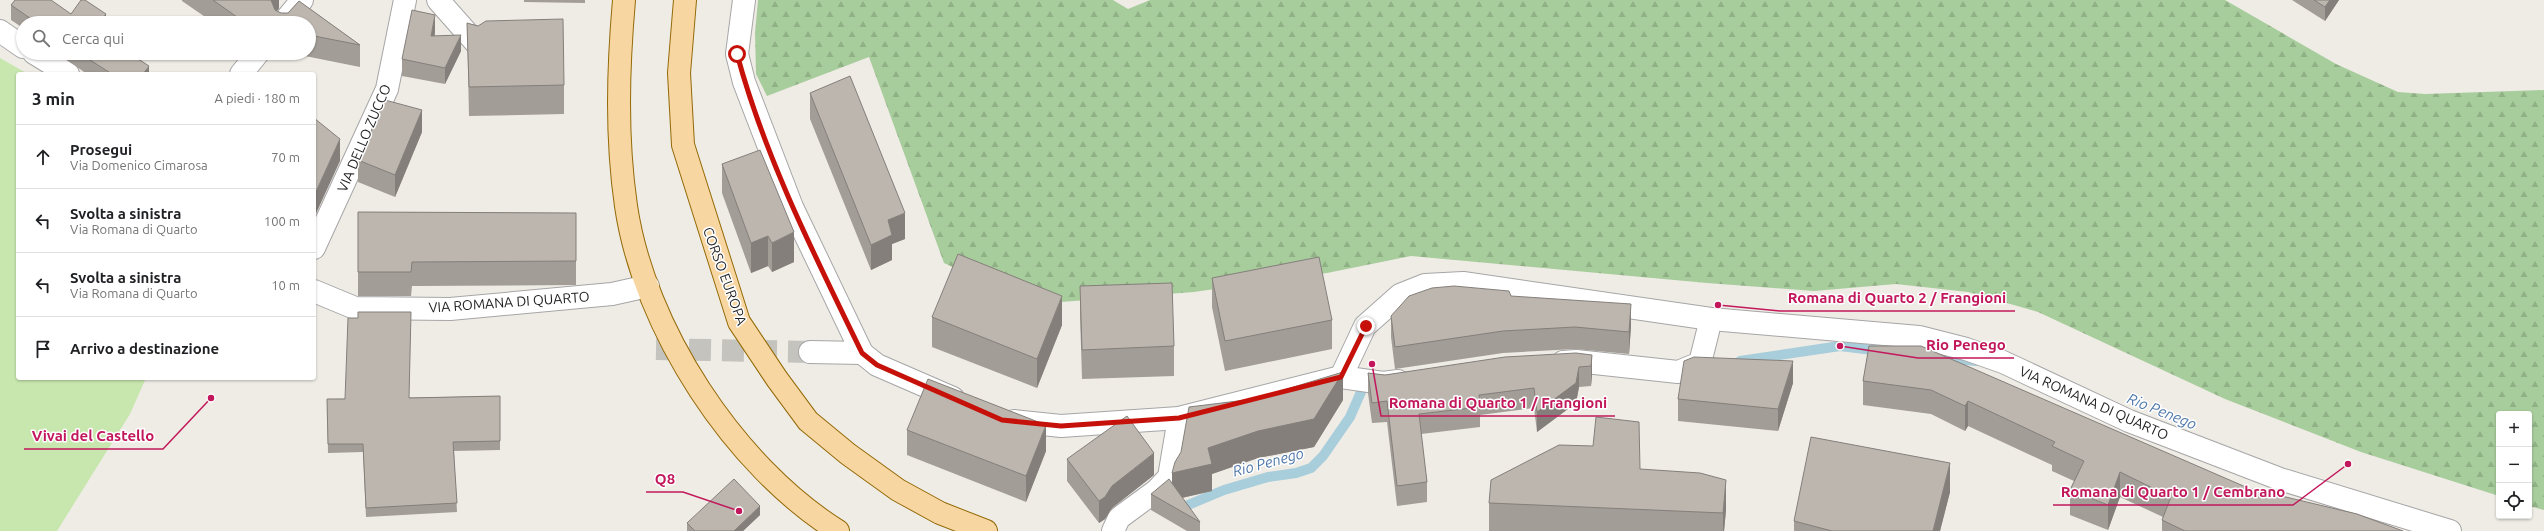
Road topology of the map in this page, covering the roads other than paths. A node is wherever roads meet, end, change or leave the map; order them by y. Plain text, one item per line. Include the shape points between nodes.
1 (302, 0) edge
2 (405, 0) edge
3 (438, 0) edge
4 (624, 0) edge
5 (744, 0) edge
6 (686, 2) edge
7 (289, 16) edge
8 (0, 31) edge
9 (16, 42) edge
10 (476, 43) edge
11 (45, 60) edge
12 (252, 60) edge
13 (65, 72) edge
14 (243, 72) edge
15 (316, 244) edge
16 (648, 286) junction
17 (316, 292) edge
18 (1711, 319) junction
19 (810, 352) tunnel mouth
20 (862, 353) junction
21 (1540, 363) edge
22 (1341, 377) junction
23 (1421, 377) edge
24 (975, 408) edge
25 (996, 417) edge
26 (1179, 418) junction
27 (2394, 523) edge
28 (838, 531) edge
29 (986, 531) edge
30 (1113, 531) edge
31 (2450, 531) edge

1 - 7 street
2 - 15 street, VIA DELLO ZUCCO via 387,89
3 - 10 street
4 - 16 main road via 618,66 619,147 626,208
5 - 20 street via 737,54 744,82 792,207
6 - 29 main road, CORSO EUROPA via 679,73 683,145 739,322 808,421 898,490 940,512
8 - 9 street
11 - 13 street
12 - 14 street
16 - 17 street, VIA ROMANA DI QUARTO via 612,294 434,309 355,308
16 - 28 main road via 678,356 736,440 801,506
18 - 21 street via 1700,363 1678,372 1576,361
18 - 22 street, VIA ROMANA DI QUARTO via 1463,283 1425,285 1400,295 1366,326
18 - 27 street, VIA ROMANA DI QUARTO via 1919,337 1966,349 2002,362 2136,424
19 - 20 street
20 - 24 street via 877,365
22 - 23 street via 1383,383
22 - 26 street
25 - 26 street via 1002,420 1061,426
26 - 30 street via 1169,477 1157,490 1119,518
27 - 31 street, VIA ROMANA DI QUARTO

